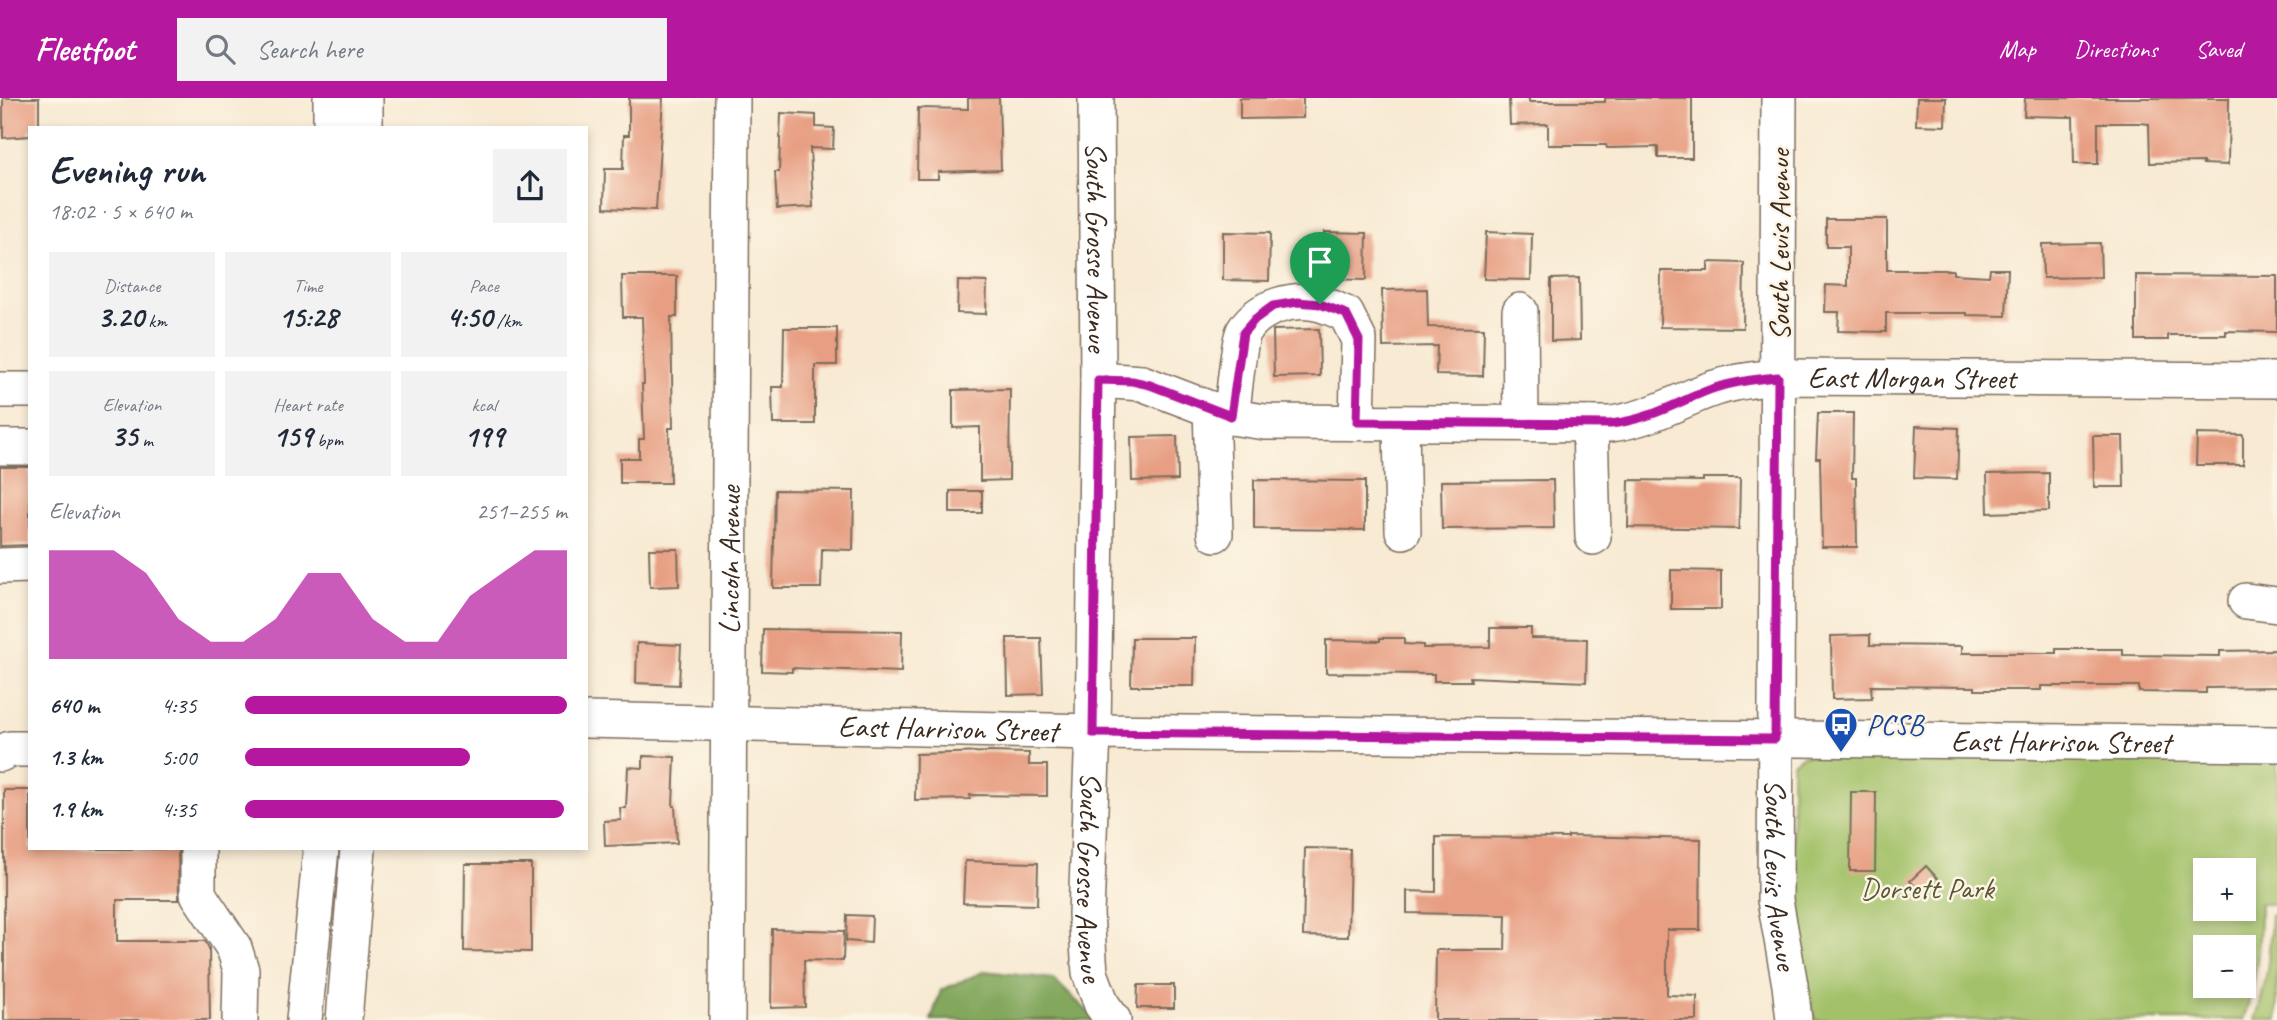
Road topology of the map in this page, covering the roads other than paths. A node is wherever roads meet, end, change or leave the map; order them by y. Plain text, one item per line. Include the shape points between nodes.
1 (331, 98) edge
2 (365, 98) edge
3 (732, 98) edge
4 (1096, 98) edge
5 (1779, 98) edge
6 (331, 126) edge
7 (365, 126) edge
8 (1520, 311) dead end
9 (1778, 377) junction
10 (1098, 380) junction
11 (2277, 380) edge
12 (0, 390) edge
13 (28, 390) edge
14 (1221, 413) junction
15 (1357, 422) junction
16 (1401, 423) junction
17 (1521, 423) junction
18 (1590, 424) junction
19 (0, 447) edge
20 (28, 447) edge
21 (1403, 531) dead end
22 (1215, 534) dead end
23 (1593, 537) dead end
24 (28, 565) edge
25 (0, 566) edge
26 (588, 720) edge
27 (728, 724) junction
28 (1093, 733) junction
29 (1775, 739) junction
30 (2277, 744) edge
31 (28, 749) edge
32 (0, 754) edge
33 (198, 850) edge
34 (321, 850) edge
35 (358, 850) edge
36 (240, 1020) edge
37 (304, 1020) edge
38 (344, 1020) edge
39 (727, 1020) edge
40 (1113, 1020) edge
41 (1794, 1020) edge

1 - 6 street
2 - 7 street
3 - 27 street, Lincoln Avenue
4 - 10 street, South Grosse Avenue
5 - 9 street, South Levis Avenue
8 - 17 street
9 - 11 street, East Morgan Street
9 - 18 street, East Morgan Street via 1729,383 1639,419
9 - 29 street, South Levis Avenue
10 - 14 street, East Morgan Street via 1142,383
10 - 28 street, South Grosse Avenue
12 - 13 street
14 - 15 street, East Morgan Street via 1265,422
14 - 15 street via 1243,333 1273,306 1298,302 1346,314 1359,340
14 - 22 street
15 - 16 street, East Morgan Street
16 - 17 street, East Morgan Street
16 - 21 street
17 - 18 street, East Morgan Street
18 - 23 street
19 - 20 street
24 - 25 street
26 - 27 street, East Harrison Street
27 - 28 street, East Harrison Street
27 - 39 street, Lincoln Avenue
28 - 29 street, East Harrison Street
28 - 40 street, South Grosse Avenue via 1086,914 1090,973
29 - 30 street, East Harrison Street
29 - 41 street, South Levis Avenue via 1775,900
31 - 32 street
33 - 36 street via 198,894 234,948 241,971
34 - 37 street
35 - 38 street

